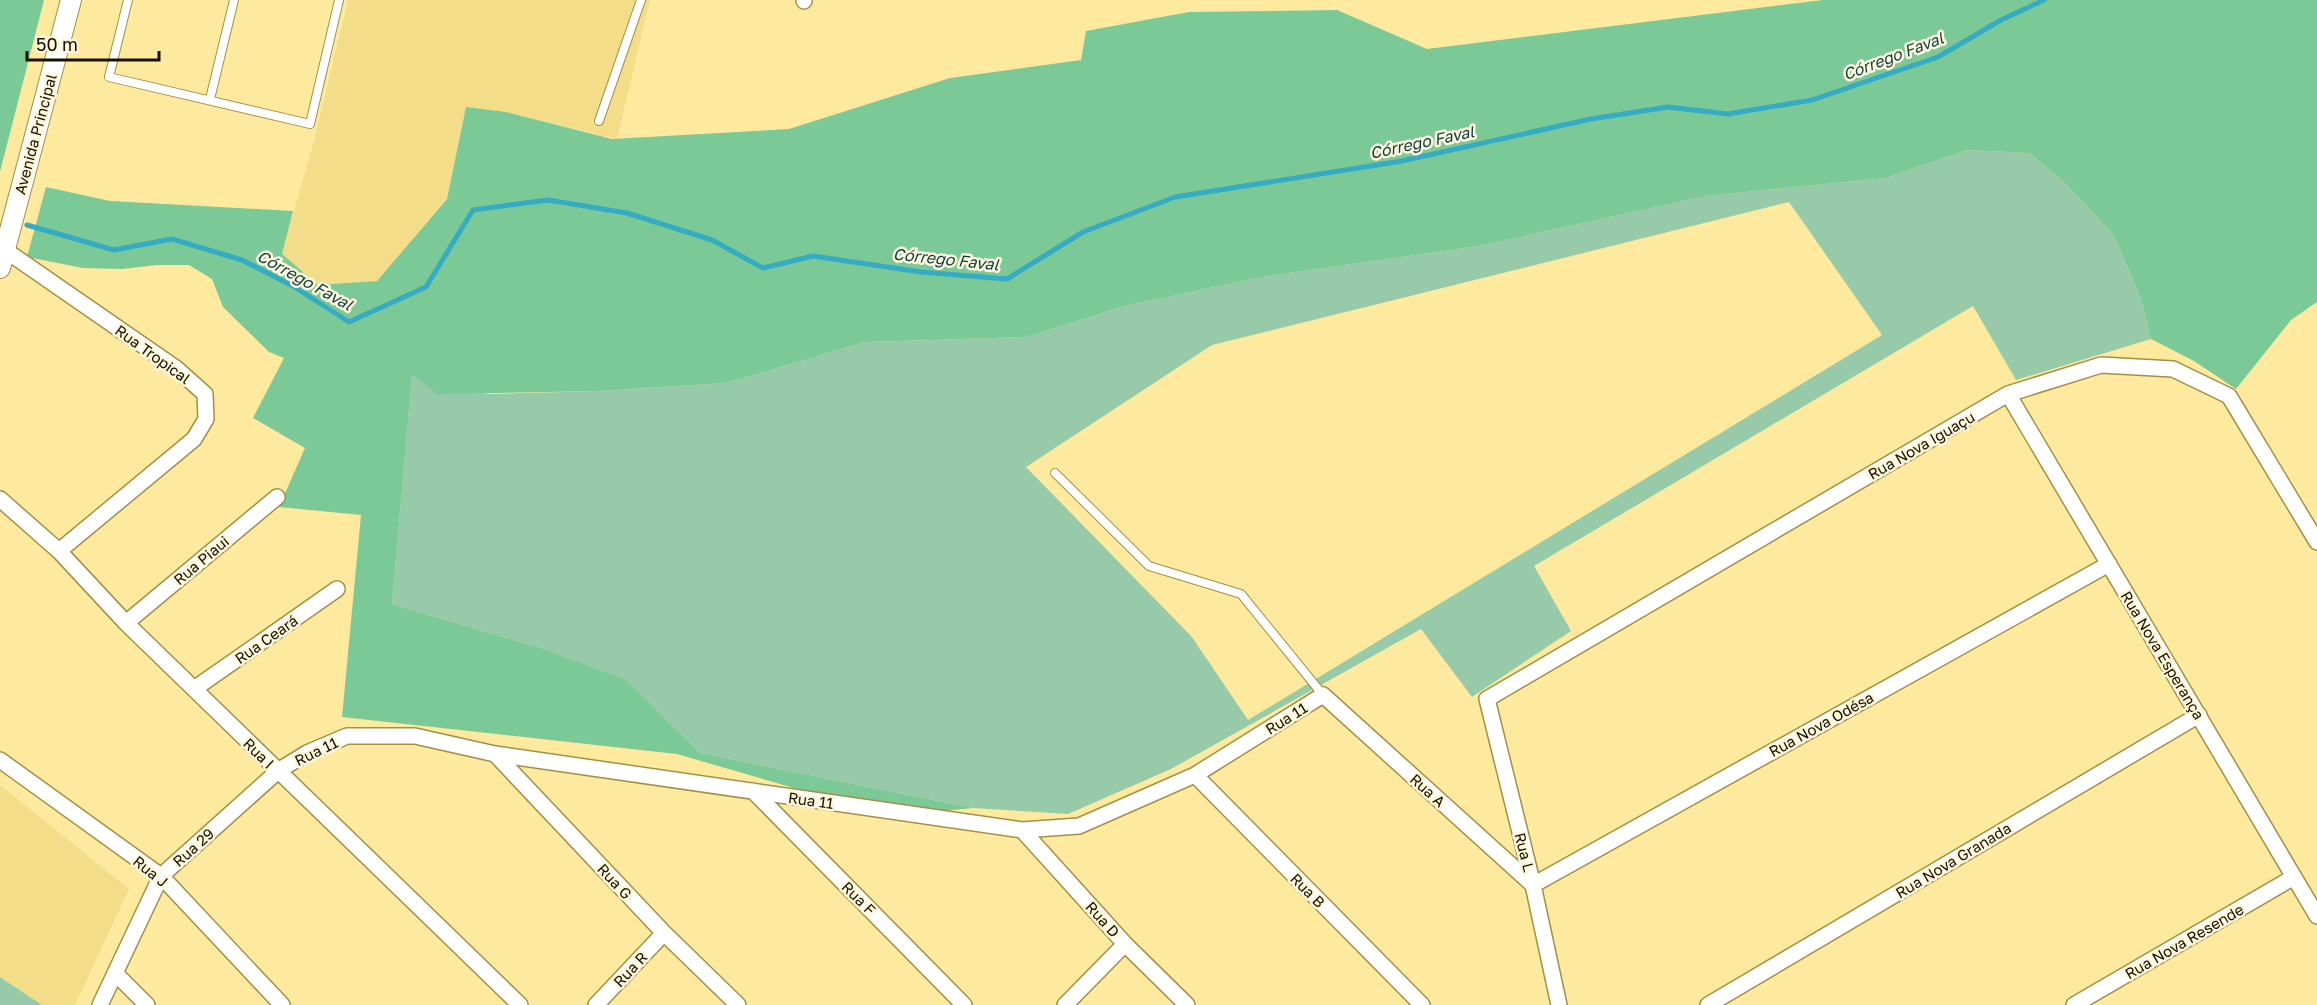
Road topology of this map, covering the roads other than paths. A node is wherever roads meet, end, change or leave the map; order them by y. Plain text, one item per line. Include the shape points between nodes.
1 (71, 0) edge
2 (128, 0) edge
3 (234, 0) edge
4 (339, 0) edge
5 (641, 0) edge
6 (210, 99) junction
7 (599, 121) dead end
8 (2, 259) edge
9 (2008, 394) junction
10 (1055, 473) dead end
11 (277, 497) dead end
12 (0, 499) edge
13 (2317, 542) edge
14 (59, 551) junction
15 (2109, 564) junction
16 (337, 589) dead end
17 (126, 622) junction
18 (194, 689) junction
19 (1323, 695) junction
20 (1487, 699) joint
21 (2199, 716) junction
22 (495, 754) junction
23 (0, 760) edge
24 (278, 771) junction
25 (1195, 775) junction
26 (753, 791) junction
27 (1022, 830) junction
28 (161, 876) junction
29 (2294, 877) junction
30 (1533, 885) junction
31 (2317, 916) edge
32 (664, 933) junction
33 (1125, 944) junction
34 (116, 975) junction
35 (100, 1005) edge
36 (147, 1005) edge
37 (282, 1005) edge
38 (520, 1005) edge
39 (596, 1005) edge
40 (738, 1005) edge
41 (964, 1005) edge
42 (1065, 1005) edge
43 (1187, 1005) edge
44 (1422, 1005) edge
45 (1559, 1005) edge
46 (1708, 1005) edge
47 (2074, 1005) edge

1 - 8 street, Avenida Principal
2 - 6 lane via 109,77
3 - 6 lane
4 - 6 lane via 310,124
5 - 7 lane
8 - 14 street, Rua Tropical via 177,369 205,394 206,419 194,439
9 - 13 street, Rua Nova Iguaçu via 2101,365 2173,369 2229,396
9 - 15 street, Rua Nova Esperança
9 - 20 street, Rua Nova Iguaçu
10 - 19 lane via 1149,566 1241,594
11 - 17 street, Rua Piaui
12 - 14 street, Rua I
14 - 17 street, Rua I
15 - 21 street, Rua Nova Esperança
15 - 30 street, Rua Nova Odésa
16 - 18 street, Rua Ceará
17 - 18 street, Rua I
18 - 24 street, Rua I
19 - 25 street, Rua 11
19 - 30 street, Rua A
20 - 30 street, Rua L
21 - 29 street, Rua Nova Esperança
21 - 46 street, Rua Nova Granada
22 - 24 street, Rua 11 via 415,736 347,736
22 - 26 street, Rua 11
22 - 32 street, Rua G
23 - 28 street, Rua J
24 - 28 street, Rua 29
24 - 38 street, Rua I
25 - 27 street, Rua 11 via 1079,826
25 - 44 street, Rua B
26 - 27 street, Rua 11
26 - 41 street, Rua F
27 - 33 street, Rua D
28 - 34 street, Rua 29
28 - 37 street, Rua J
29 - 31 street, Rua Nova Esperança
29 - 47 street, Rua Nova Resende
30 - 45 street, Rua L
32 - 39 street, Rua R
32 - 40 street, Rua G
33 - 42 street
33 - 43 street, Rua D
34 - 35 street, Rua 29
34 - 36 street

